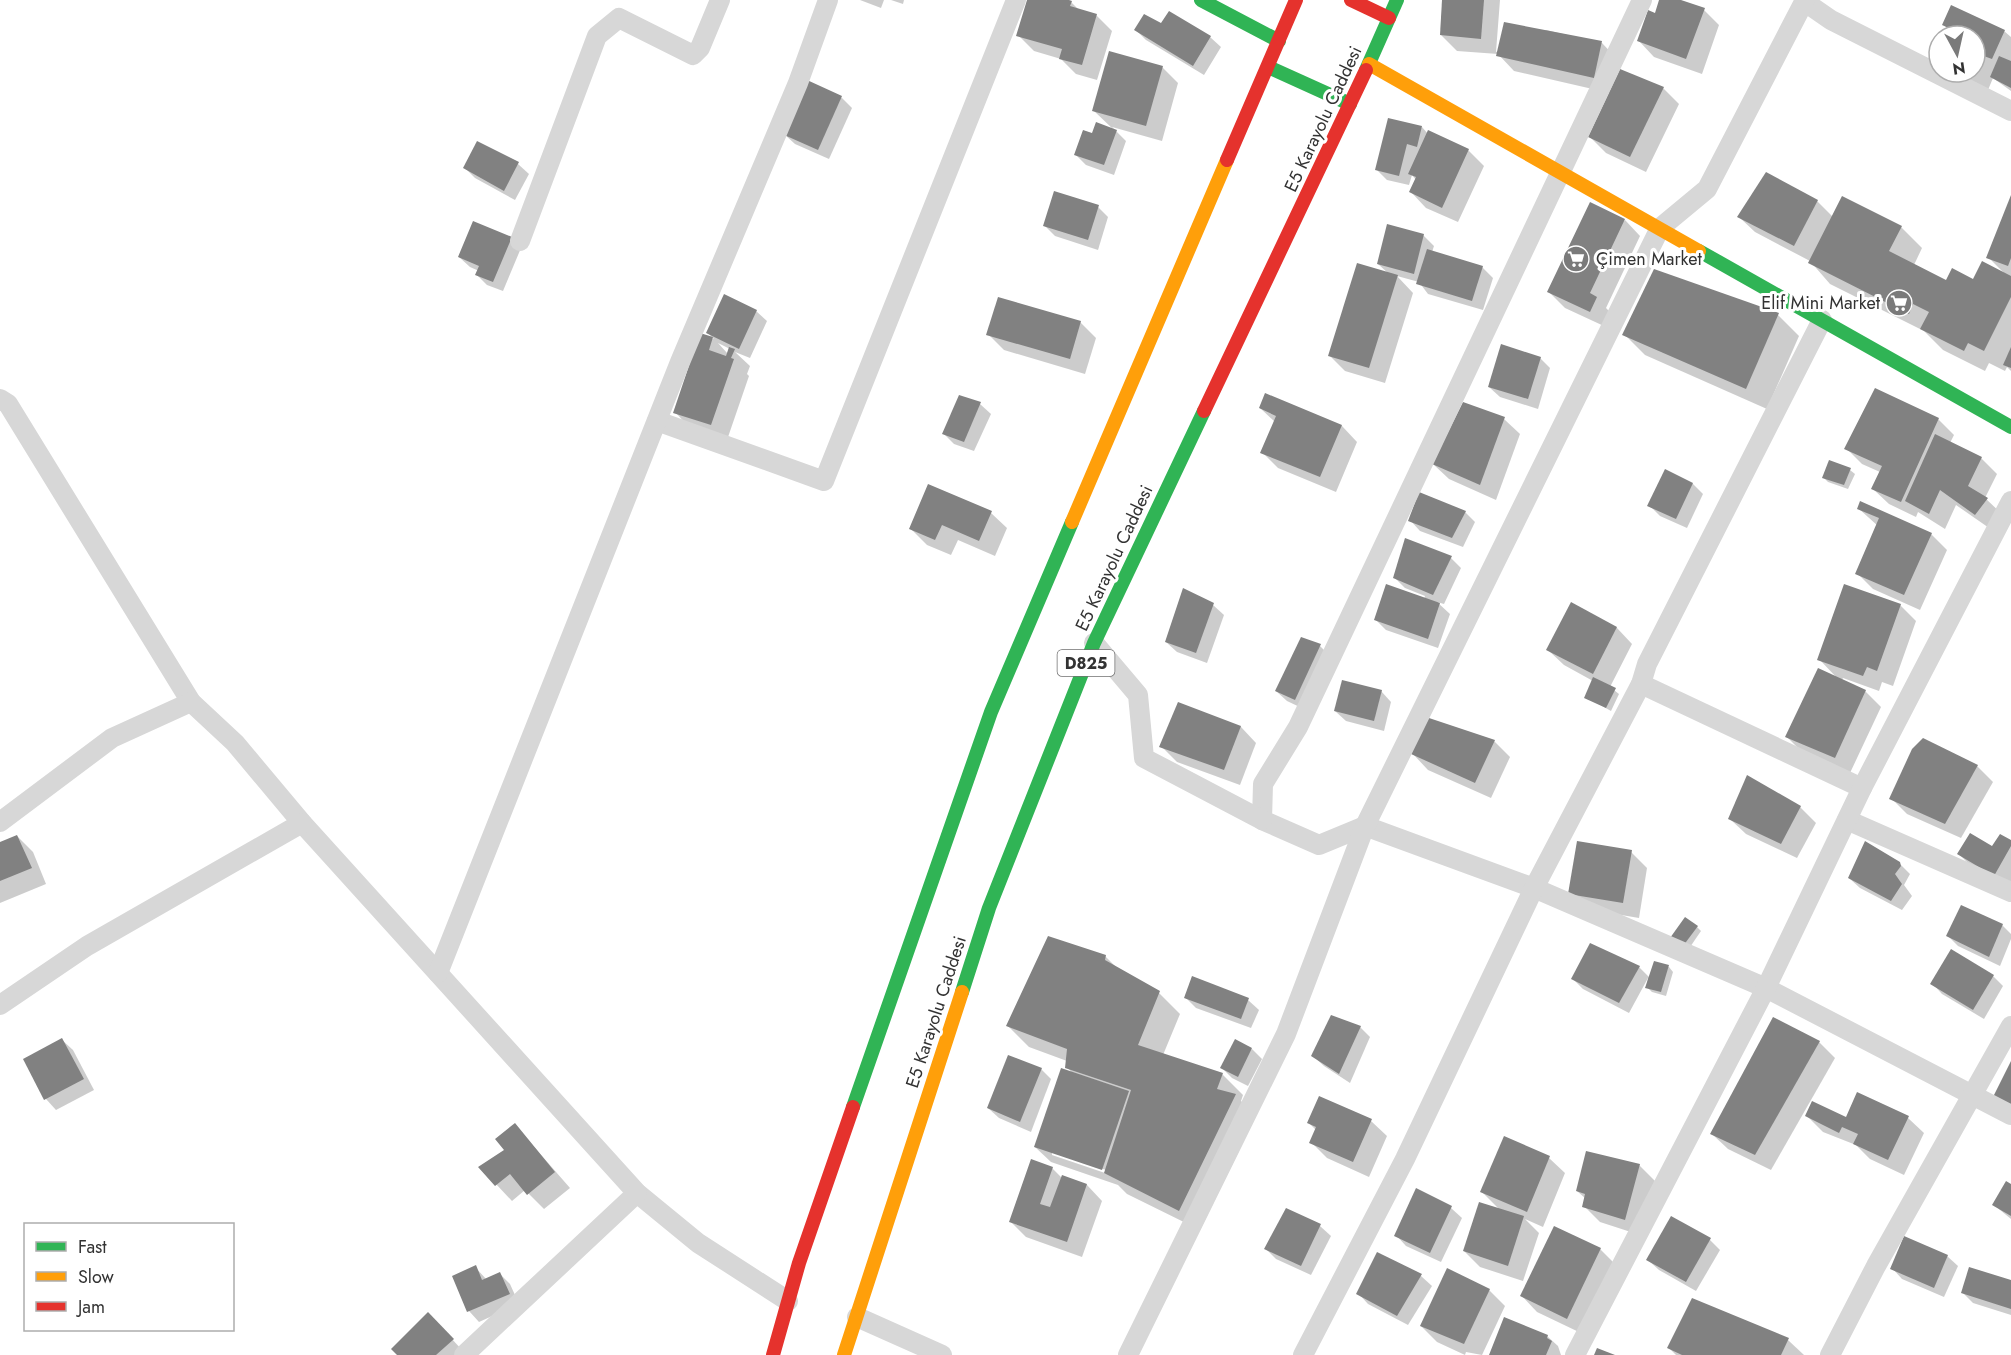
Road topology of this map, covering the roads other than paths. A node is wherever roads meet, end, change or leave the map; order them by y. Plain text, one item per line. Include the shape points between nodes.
1 (720, 0) edge
2 (828, 0) edge
3 (1016, 0) edge
4 (1201, 0) edge
5 (1296, 0) edge
6 (1351, 0) edge
7 (1397, 0) edge
8 (1642, 0) edge
9 (1805, 1) edge
10 (1389, 18) junction
11 (1279, 41) junction
12 (1369, 64) junction
13 (1268, 67) junction
14 (1350, 104) junction
15 (2011, 111) edge
16 (1561, 172) junction
17 (1660, 228) junction
18 (520, 241) dead end
19 (1822, 320) junction
20 (0, 399) edge
21 (657, 421) junction
22 (2011, 427) edge
23 (2011, 501) edge
24 (1094, 643) junction
25 (1641, 684) junction
26 (191, 702) junction
27 (1862, 788) junction
28 (1262, 820) junction
29 (1847, 820) junction
30 (0, 822) edge
31 (302, 823) junction
32 (1365, 826) junction
33 (1534, 888) junction
34 (2011, 892) edge
35 (438, 973) junction
36 (1766, 988) junction
37 (0, 1005) edge
38 (2011, 1026) edge
39 (1972, 1093) junction
40 (2011, 1115) edge
41 (637, 1192) junction
42 (788, 1301) junction
43 (857, 1317) junction
44 (464, 1355) edge
45 (773, 1355) edge
46 (844, 1355) edge
47 (942, 1355) edge
48 (1128, 1355) edge
49 (1303, 1355) edge
50 (1575, 1355) edge
51 (1830, 1355) edge

1 - 18 street via 693,55 619,18 597,36
2 - 21 street via 798,83
3 - 21 street via 824,481
4 - 11 main road
5 - 11 main road
6 - 10 main road
7 - 10 main road, E5 Karayolu Caddesi / D825
8 - 16 street
9 - 15 street via 1831,20
9 - 17 street via 1707,189
10 - 12 main road, E5 Karayolu Caddesi / D825
11 - 13 main road
12 - 14 main road, E5 Karayolu Caddesi / D825
12 - 16 main road
13 - 14 main road
13 - 42 main road via 991,712
14 - 24 main road, E5 Karayolu Caddesi / D825
16 - 17 main road
16 - 28 street via 1298,727 1263,784
17 - 19 main road
17 - 32 street
19 - 22 main road
19 - 25 street via 1647,664
20 - 26 street via 8,404
21 - 35 street
23 - 27 street
24 - 28 street via 1138,695 1144,758
24 - 43 main road, E5 Karayolu Caddesi / D825 via 989,908
25 - 27 street
25 - 33 street
26 - 30 street via 112,738
26 - 31 street via 235,743
27 - 29 street
28 - 32 street via 1319,845
29 - 34 street
29 - 36 street
31 - 35 street
31 - 37 street via 87,946
32 - 33 street
32 - 48 street via 1286,1034
33 - 36 street
33 - 49 street via 1405,1159
35 - 41 street
36 - 39 street
36 - 50 street
38 - 39 street
39 - 40 street
39 - 51 street
41 - 42 street via 698,1243
41 - 44 street
42 - 45 main road
43 - 46 main road, E5 Karayolu Caddesi / D825
43 - 47 street

